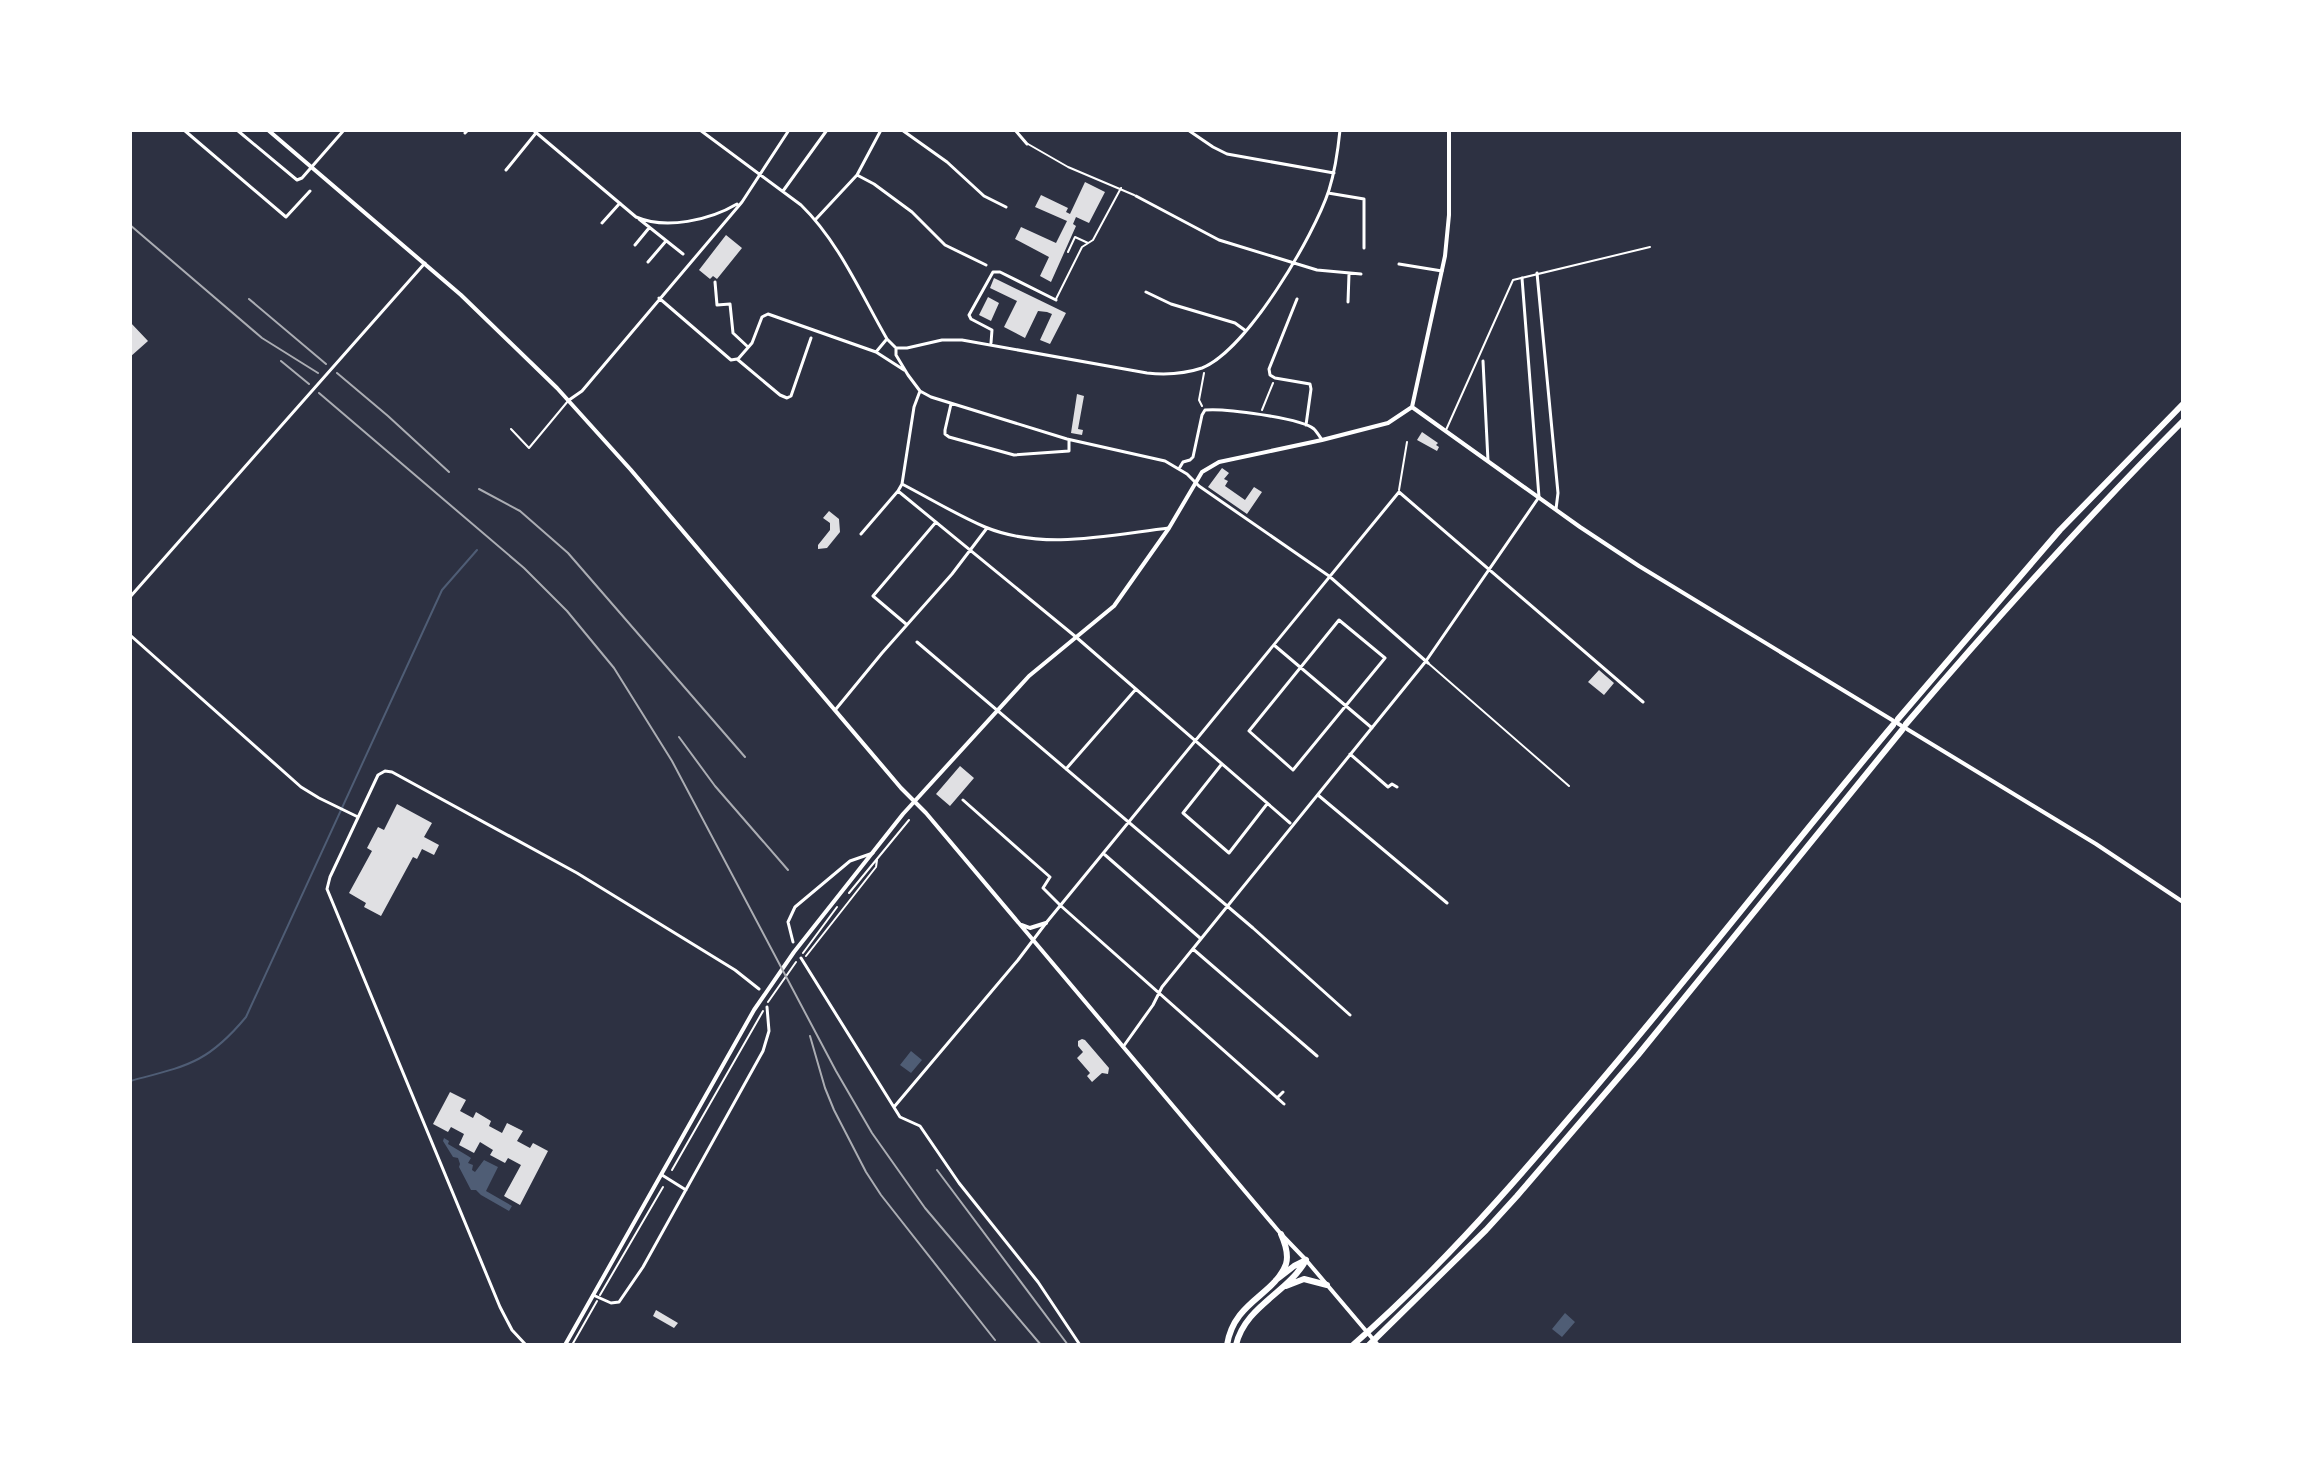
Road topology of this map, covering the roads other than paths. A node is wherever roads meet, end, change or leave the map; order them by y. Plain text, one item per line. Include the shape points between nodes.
1 (184, 130) edge
2 (237, 130) edge
3 (268, 130) edge
4 (344, 130) edge
5 (700, 130) edge
6 (789, 130) edge
7 (827, 130) edge
8 (881, 130) edge
9 (902, 130) edge
10 (1015, 130) edge
11 (1188, 130) edge
12 (1340, 130) edge
13 (1449, 130) edge
14 (535, 131) edge
15 (1027, 144) joint
16 (313, 167) junction
17 (506, 170) dead end
18 (1334, 173) junction
19 (760, 175) junction
20 (857, 175) junction
21 (1121, 188) junction
22 (310, 191) dead end
23 (783, 191) junction
24 (1328, 193) junction
25 (1136, 196) joint
26 (742, 202) junction
27 (620, 203) junction
28 (1006, 207) dead end
29 (636, 217) junction
30 (816, 219) junction
31 (602, 223) dead end
32 (660, 223) junction
33 (649, 228) junction
34 (657, 234) junction
35 (666, 241) junction
36 (1089, 243) junction
37 (635, 245) dead end
38 (1650, 247) dead end
39 (1364, 248) dead end
40 (1068, 252) dead end
41 (683, 254) dead end
42 (648, 262) dead end
43 (425, 263) junction
44 (1294, 263) junction
45 (1399, 264) dead end
46 (986, 265) dead end
47 (1442, 271) junction
48 (1537, 273) junction
49 (1349, 274) junction
50 (1361, 274) dead end
51 (1522, 278) junction
52 (715, 282) dead end
53 (1146, 292) dead end
54 (659, 298) junction
55 (1297, 299) dead end
56 (1056, 300) joint
57 (1348, 302) dead end
58 (1246, 331) junction
59 (811, 338) dead end
60 (887, 339) junction
61 (991, 343) junction
62 (748, 347) junction
63 (896, 348) junction
64 (876, 352) junction
65 (737, 359) junction
66 (1483, 361) dead end
67 (904, 370) junction
68 (920, 391) junction
69 (569, 400) junction
70 (951, 404) junction
71 (2183, 404) edge
72 (1412, 407) junction
73 (2183, 421) edge
74 (1306, 425) junction
75 (511, 429) dead end
76 (1446, 431) junction
77 (1069, 440) junction
78 (1322, 440) junction
79 (1407, 442) dead end
80 (1488, 462) junction
81 (1179, 469) junction
82 (1195, 481) junction
83 (902, 484) junction
84 (898, 491) junction
85 (1399, 492) junction
86 (1539, 497) junction
87 (1556, 509) junction
88 (936, 522) junction
89 (987, 528) junction
90 (1169, 528) junction
91 (861, 534) dead end
92 (970, 552) junction
93 (1489, 569) junction
94 (1329, 576) junction
95 (130, 597) edge
96 (906, 625) junction
97 (130, 635) edge
98 (1076, 637) junction
99 (917, 642) dead end
100 (1274, 645) junction
101 (1427, 662) junction
102 (1300, 667) junction
103 (1136, 689) junction
104 (1643, 702) dead end
105 (1346, 707) junction
106 (836, 710) junction
107 (997, 710) junction
108 (1372, 728) junction
109 (1195, 742) junction
110 (1350, 754) junction
111 (1221, 765) junction
112 (1066, 769) junction
113 (1569, 786) dead end
114 (1397, 787) dead end
115 (1318, 795) junction
116 (963, 800) dead end
117 (914, 801) junction
118 (1267, 804) junction
119 (358, 817) junction
120 (1129, 823) junction
121 (1290, 823) dead end
122 (873, 853) junction
123 (1104, 854) junction
124 (2183, 902) edge
125 (1447, 903) dead end
126 (1061, 906) junction
127 (1228, 907) junction
128 (1046, 923) junction
129 (1018, 924) junction
130 (1201, 938) junction
131 (1033, 941) junction
132 (793, 942) dead end
133 (1193, 948) junction
134 (802, 959) road end
135 (759, 989) dead end
136 (1159, 992) junction
137 (767, 1007) dead end
138 (1350, 1015) dead end
139 (1123, 1047) junction
140 (1317, 1056) dead end
141 (1283, 1092) dead end
142 (1277, 1098) junction
143 (1284, 1104) dead end
144 (894, 1107) junction
145 (660, 1174) junction
146 (686, 1190) junction
147 (1281, 1234) junction
148 (1306, 1260) junction
149 (1270, 1285) junction
150 (1327, 1285) junction
151 (1282, 1288) junction
152 (593, 1295) junction
153 (526, 1345) edge
154 (565, 1345) edge
155 (1080, 1345) edge
156 (1227, 1345) edge
157 (1236, 1345) edge
158 (1353, 1345) edge
159 (1369, 1345) edge
160 (1378, 1345) edge

1 - 22 street via 286,217
2 - 16 street via 295,179
3 - 16 street
4 - 16 street
5 - 19 street
6 - 19 street
7 - 23 street
8 - 20 street
9 - 28 street via 984,196
10 - 15 street
11 - 18 street via 1227,154
12 - 18 street
13 - 47 street via 1449,215
14 - 17 street
14 - 27 street
15 - 21 street
16 - 43 street
18 - 24 street
19 - 23 street
19 - 26 street
20 - 30 street
20 - 46 street via 912,212 945,245
21 - 25 street
21 - 36 street
23 - 30 street
24 - 39 street via 1364,199
24 - 44 street
25 - 44 street via 1219,240
26 - 32 street via 720,214
26 - 54 street
27 - 29 street
27 - 31 street
29 - 32 street
29 - 33 street
30 - 60 street
32 - 34 street
33 - 34 street
33 - 37 street
34 - 35 street
35 - 41 street
35 - 42 street
36 - 40 street via 1075,237
36 - 56 street via 1082,247
38 - 48 street
43 - 69 street
43 - 95 street
44 - 49 street
44 - 58 street
45 - 47 street
47 - 72 street
48 - 51 street
48 - 87 street
49 - 50 street
49 - 57 street
51 - 76 street via 1513,280
51 - 86 street
52 - 62 street via 717,305 730,304 733,333
53 - 58 street
54 - 65 street via 731,360
54 - 69 street
55 - 74 street via 1269,369 1275,378 1310,384
56 - 61 street via 993,272 969,315 992,330
58 - 61 street via 1220,358 1174,374
59 - 65 street via 787,398
60 - 63 street
60 - 64 street
61 - 63 street via 947,340
62 - 64 street via 768,314
62 - 65 street
63 - 67 street
64 - 67 street
66 - 80 street
67 - 68 street
68 - 70 street
68 - 83 street
69 - 75 street via 529,448
69 - 106 street
70 - 77 street
70 - 77 street via 945,434 974,444 1031,455 1069,451
71 - 158 highway via 2060,530 1895,722 1630,1049 1507,1191
72 - 76 street
72 - 78 street via 1388,423
73 - 159 highway via 2032,579 1904,727 1538,1172
74 - 78 street
74 - 81 street via 1205,410 1193,457
76 - 80 street
77 - 81 street via 1165,461
78 - 82 street via 1219,462
79 - 85 street
80 - 86 street
81 - 82 street
82 - 90 street
82 - 94 street
83 - 84 street
83 - 89 street
84 - 88 street
84 - 91 street
85 - 93 street
85 - 94 street
86 - 87 street
86 - 93 street
87 - 124 street via 1639,566
88 - 92 street
88 - 96 street via 873,596
89 - 90 street via 1070,540
89 - 92 street
90 - 98 street via 1114,606
92 - 96 street
92 - 98 street
93 - 101 street
93 - 104 street
94 - 100 street
94 - 101 street
96 - 106 street
97 - 119 street via 301,787
98 - 103 street
98 - 107 street
99 - 107 street
100 - 102 street
100 - 109 street
101 - 108 street
101 - 113 street
102 - 105 street
102 - 105 street via 1339,620 1385,658
102 - 105 street via 1249,731 1293,770
103 - 109 street
103 - 112 street
105 - 108 street
106 - 117 street
107 - 112 street
107 - 117 street
108 - 110 street
109 - 111 street
109 - 120 street
110 - 114 street via 1388,787
110 - 115 street
111 - 118 street
111 - 118 street via 1183,813 1229,853
112 - 120 street
115 - 125 street
115 - 127 street
116 - 126 street via 1050,877 1043,888
117 - 122 street
117 - 129 street
118 - 121 street
119 - 135 street via 378,775 392,772 577,873
119 - 153 street via 327,889 506,1320
120 - 123 street
120 - 127 street
122 - 132 street via 850,861 795,907 788,922
122 - 145 street via 767,989
123 - 126 street
123 - 130 street
126 - 128 street
126 - 136 street
127 - 130 street
127 - 138 street
128 - 129 street via 1030,928
128 - 131 street
129 - 131 street
130 - 133 street
131 - 139 street
131 - 144 street
133 - 136 street
133 - 140 street
134 - 144 street
136 - 139 street
136 - 142 street
137 - 146 street via 769,1031 763,1051
139 - 147 street
141 - 142 street
142 - 143 street
144 - 155 street via 900,1117 920,1126
145 - 146 street
145 - 152 street
146 - 152 street via 622,1299 613,1304
147 - 148 street
147 - 149 highway via 1286,1262
148 - 149 highway
148 - 150 street
148 - 151 highway
149 - 156 highway via 1239,1316
150 - 151 highway via 1304,1279
150 - 160 street
151 - 157 highway via 1248,1319
152 - 154 street

